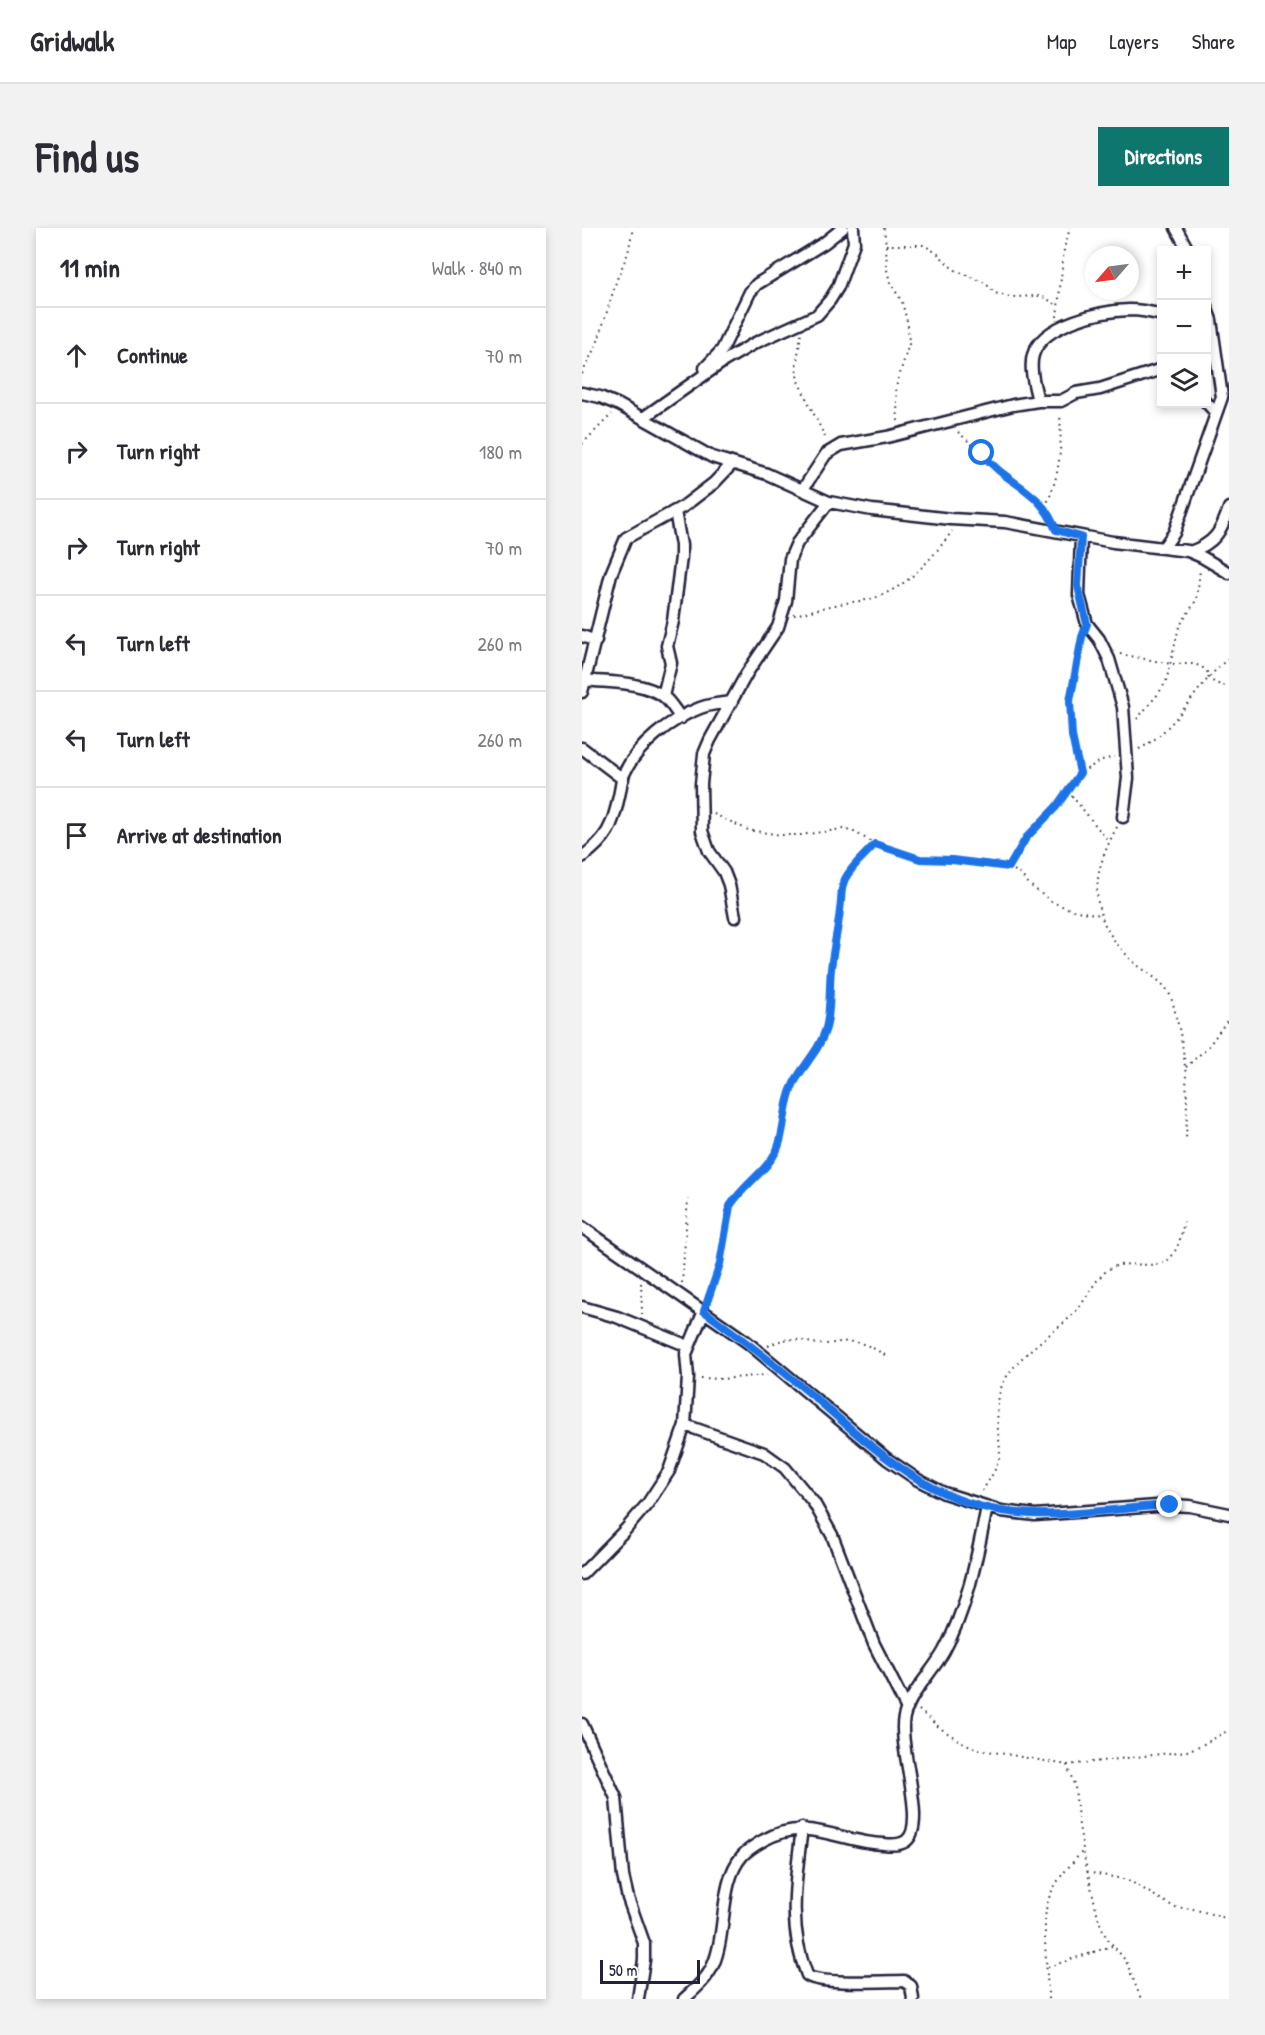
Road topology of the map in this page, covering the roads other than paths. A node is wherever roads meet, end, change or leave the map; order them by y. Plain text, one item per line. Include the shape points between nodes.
1 (843, 228) edge
2 (853, 228) edge
3 (1176, 228) edge
4 (1186, 246) edge
5 (1157, 314) edge
6 (1211, 334) edge
7 (1157, 370) edge
8 (690, 384) junction
9 (582, 393) edge
10 (1225, 398) edge
11 (1038, 401) junction
12 (1211, 408) edge
13 (1216, 413) junction
14 (643, 418) junction
15 (732, 464) junction
16 (802, 489) junction
17 (829, 502) junction
18 (1229, 508) edge
19 (675, 511) junction
20 (1081, 537) junction
21 (1163, 548) junction
22 (1190, 552) junction
23 (1229, 573) edge
24 (582, 636) edge
25 (596, 640) junction
26 (584, 686) edge
27 (663, 696) junction
28 (732, 702) junction
29 (681, 718) junction
30 (582, 748) edge
31 (623, 779) junction
32 (1123, 817) road end
33 (582, 857) edge
34 (735, 917) dead end
35 (582, 1227) edge
36 (582, 1307) edge
37 (704, 1311) junction
38 (688, 1346) junction
39 (685, 1425) junction
40 (987, 1507) junction
41 (1229, 1514) edge
42 (582, 1575) edge
43 (908, 1706) junction
44 (582, 1724) edge
45 (802, 1828) junction
46 (638, 1999) edge
47 (684, 1999) edge
48 (913, 1999) edge

1 - 8 street via 750,292 722,350
2 - 8 street via 854,243 838,287 817,315 755,343
3 - 4 street
5 - 11 street via 1129,310 1077,320 1044,337 1032,356
6 - 10 street
7 - 11 street via 1076,393 1058,402
8 - 14 street
9 - 14 street via 600,397
10 - 13 street
11 - 16 street via 841,445 832,449
12 - 13 street
13 - 21 street via 1174,533
14 - 15 street
15 - 16 street
15 - 19 street via 708,488
16 - 17 street
17 - 20 street via 872,510 1005,522
17 - 28 street via 793,551 783,617
18 - 22 street via 1224,525 1210,543
19 - 25 street via 626,538 611,574
19 - 27 street via 681,557 667,646 671,663
20 - 21 street
20 - 32 street via 1078,586 1087,624 1106,652 1118,688 1125,734 1128,778
21 - 22 street
22 - 23 street
24 - 25 street
25 - 26 street
26 - 27 street via 642,687
27 - 29 street
28 - 29 street via 699,709
28 - 34 street via 704,754 701,808 704,839 724,872
29 - 31 street via 650,740 631,761
30 - 31 street
31 - 33 street via 612,824 603,840
35 - 37 street
36 - 38 street
37 - 38 street
37 - 40 street via 887,1459 944,1493
38 - 39 street
39 - 42 street via 669,1471 648,1503
39 - 43 street via 764,1453 785,1468 814,1503 837,1545 874,1644
40 - 41 street via 1035,1515 1170,1505
40 - 43 street via 973,1573 952,1634
43 - 45 street via 902,1733 915,1820 906,1841 878,1844
44 - 46 street via 616,1798 623,1876 644,1943
45 - 47 street via 767,1838 741,1856 727,1891 714,1963
45 - 48 street via 794,1918 795,1936 807,1975 814,1979 904,1981 911,1986

